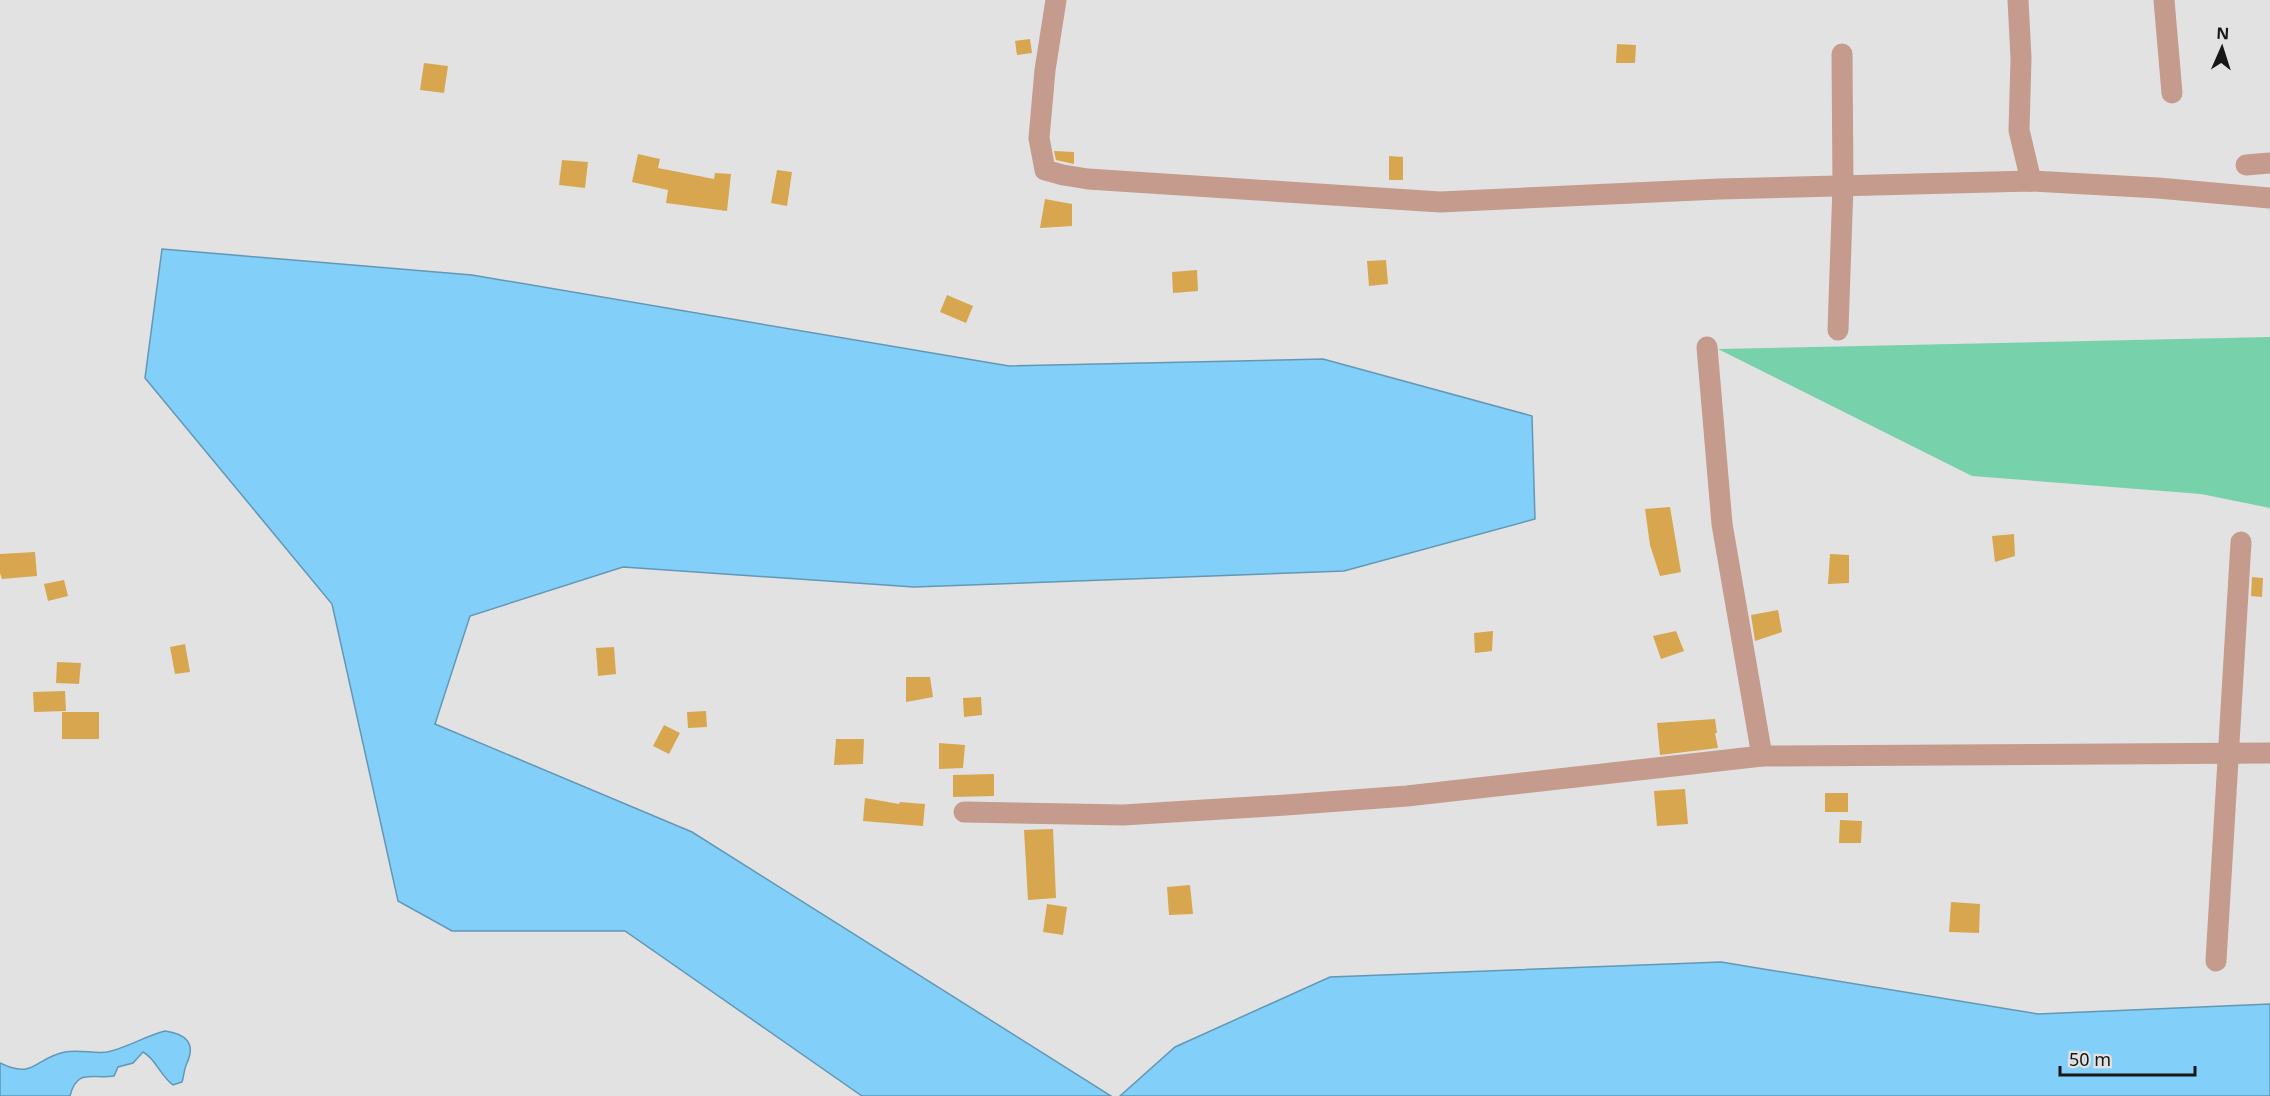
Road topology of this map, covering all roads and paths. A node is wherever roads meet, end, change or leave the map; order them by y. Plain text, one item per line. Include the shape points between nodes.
1 (1056, 0) edge
2 (2018, 0) edge
3 (2164, 0) edge
4 (1842, 54) dead end
5 (2172, 93) dead end
6 (2270, 163) edge
7 (2246, 165) dead end
8 (2031, 181) junction
9 (1843, 186) junction
10 (2270, 198) edge
11 (1838, 330) dead end
12 (1707, 347) dead end
13 (2241, 542) dead end
14 (2228, 753) junction
15 (2270, 753) edge
16 (1762, 756) junction
17 (964, 813) dead end
18 (2216, 961) dead end

1 - 9 street via 1039,138 1045,170 1063,175 1440,202
2 - 8 street via 2019,130
3 - 5 street
4 - 9 street
6 - 7 street
8 - 9 street
8 - 10 street
9 - 11 street
12 - 16 street via 1722,524
13 - 14 street
14 - 15 street
14 - 16 street
14 - 18 street
16 - 17 street via 1419,795 1286,805 1123,815

